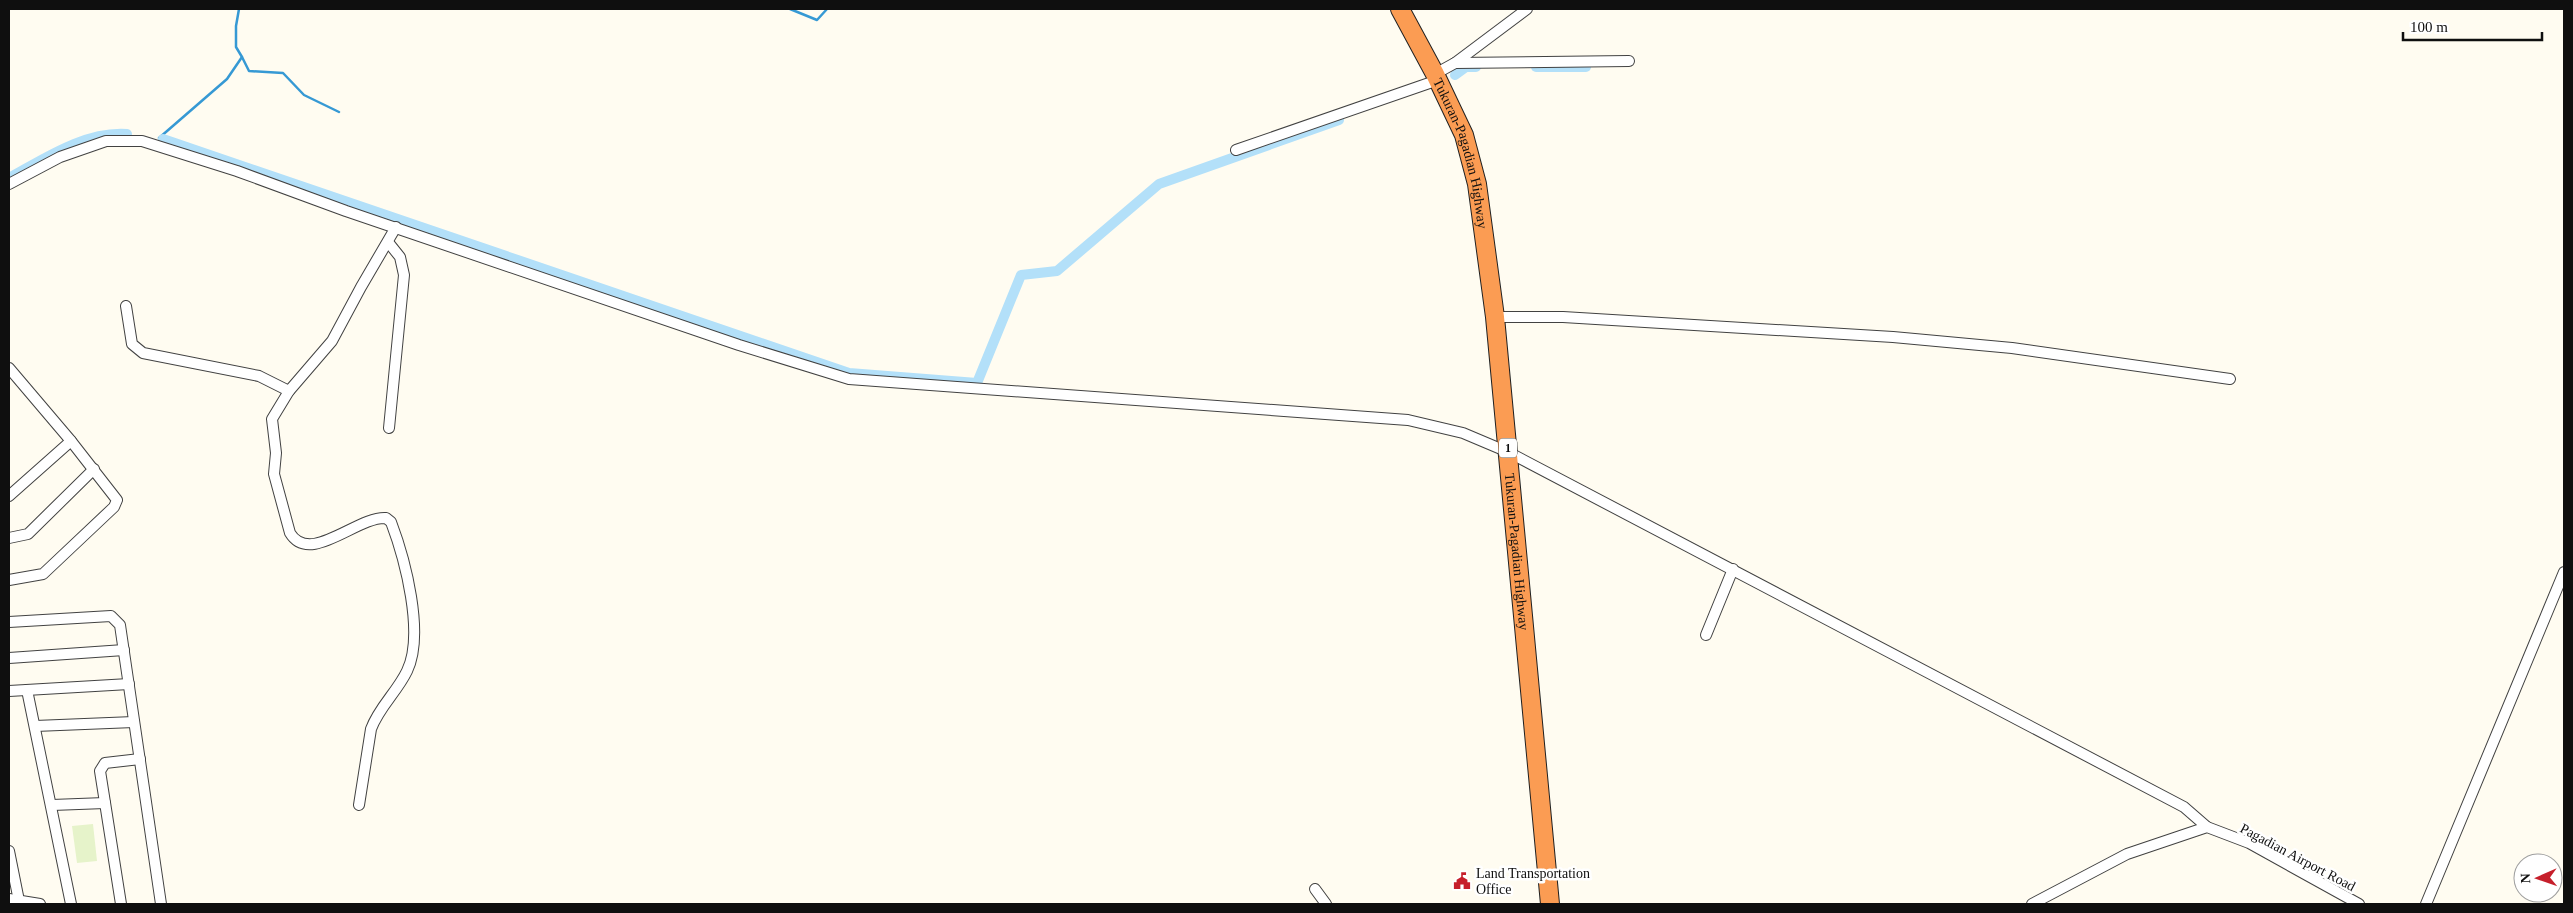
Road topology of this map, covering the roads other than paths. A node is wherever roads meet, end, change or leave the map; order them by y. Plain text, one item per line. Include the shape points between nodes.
1 (1400, 9) edge
2 (1527, 9) edge
3 (1629, 61) dead end
4 (1455, 63) junction
5 (1436, 77) junction
6 (1236, 150) dead end
7 (9, 184) edge
8 (396, 227) junction
9 (388, 242) junction
10 (126, 306) dead end
11 (1496, 317) junction
12 (9, 368) edge
13 (2230, 379) dead end
14 (289, 391) junction
15 (389, 428) dead end
16 (71, 441) junction
17 (1508, 452) junction
18 (94, 469) junction
19 (9, 496) edge
20 (9, 538) edge
21 (1733, 569) junction
22 (2564, 572) edge
23 (9, 580) edge
24 (9, 622) edge
25 (1706, 635) dead end
26 (124, 650) junction
27 (9, 658) edge
28 (129, 684) junction
29 (27, 690) junction
30 (9, 691) edge
31 (134, 722) junction
32 (35, 726) junction
33 (140, 759) junction
34 (105, 803) junction
35 (359, 805) dead end
36 (52, 806) junction
37 (2207, 827) junction
38 (9, 850) edge
39 (1315, 888) dead end
40 (14, 900) edge
41 (40, 904) edge
42 (71, 904) edge
43 (121, 904) edge
44 (161, 904) edge
45 (1326, 904) edge
46 (1550, 904) edge
47 (2032, 904) edge
48 (2359, 904) edge
49 (2426, 904) edge

1 - 5 highway, Tukuran-Pagadian Highway / 1
2 - 4 street
3 - 4 street
4 - 5 street
5 - 6 street
5 - 11 highway, Tukuran-Pagadian Highway / 1 via 1464,135 1477,184
7 - 8 street, Pagadian Airport Road via 60,157 106,141 142,141
8 - 9 street
8 - 17 street, Pagadian Airport Road via 740,345 849,378 1408,420 1463,433
9 - 14 street via 332,341
9 - 15 street via 400,257 404,275
10 - 14 street via 132,344 143,353 259,376
11 - 13 street via 1563,317 1893,337 2012,348
11 - 17 highway, Tukuran-Pagadian Highway / 1
12 - 16 street
14 - 35 street via 272,418 276,452 273,467 294,540 304,545 316,543 386,518 396,536 411,588 411,663 371,729
16 - 18 street
16 - 19 street
17 - 21 street, Pagadian Airport Road
17 - 46 highway, Tukuran-Pagadian Highway / 1
18 - 20 street via 28,534
18 - 23 street via 115,496 114,507 42,574
21 - 25 street
21 - 37 street, Pagadian Airport Road via 2184,808
22 - 49 street
24 - 26 street via 111,616 120,625
26 - 27 street
26 - 28 street
28 - 29 street
28 - 31 street
29 - 30 street
29 - 32 street
31 - 32 street
31 - 33 street
32 - 36 street
33 - 34 street via 110,761 101,766
33 - 44 street
34 - 36 street
34 - 43 street
36 - 42 street
37 - 47 street via 2127,854
37 - 48 street, Pagadian Airport Road via 2249,844
38 - 40 street
39 - 45 street
40 - 41 street

